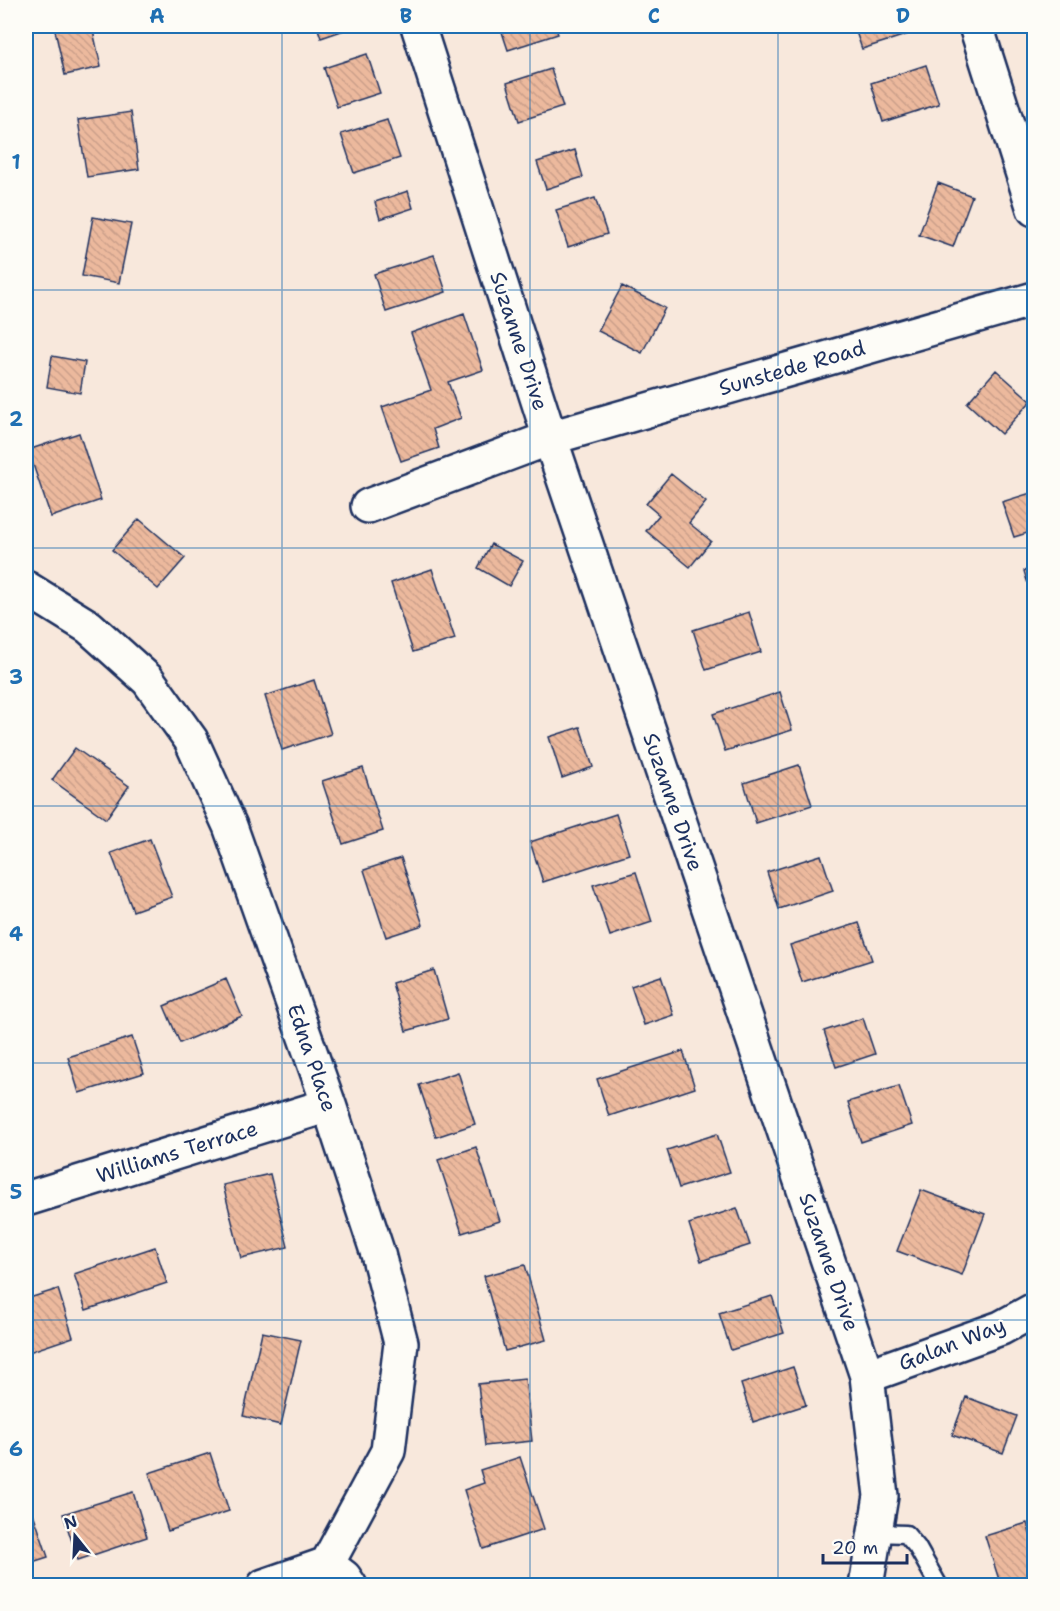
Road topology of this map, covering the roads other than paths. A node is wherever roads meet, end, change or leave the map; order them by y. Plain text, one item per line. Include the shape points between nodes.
1 (418, 26) edge
2 (976, 26) edge
3 (1035, 209) edge
4 (1035, 299) edge
5 (550, 438) junction
6 (368, 506) dead end
7 (26, 588) edge
8 (329, 1104) junction
9 (26, 1199) edge
10 (1035, 1310) edge
11 (867, 1376) junction
12 (875, 1533) junction
13 (338, 1575) edge
14 (264, 1586) edge
15 (866, 1586) edge
16 (939, 1586) edge

1 - 5 street, Suzanne Drive
2 - 3 street
4 - 5 street, Sunstede Road
5 - 6 street, Sunstede Road
5 - 11 street, Suzanne Drive
7 - 8 street, Edna Place via 89,627 148,680 191,740 230,826
8 - 9 street, Williams Terrace
8 - 13 street, Edna Place via 378,1254 401,1343 388,1451
10 - 11 street, Galan Way via 1001,1328
11 - 12 street, Suzanne Drive via 881,1496
12 - 15 street, Suzanne Drive
12 - 16 lane via 906,1534
13 - 14 street

